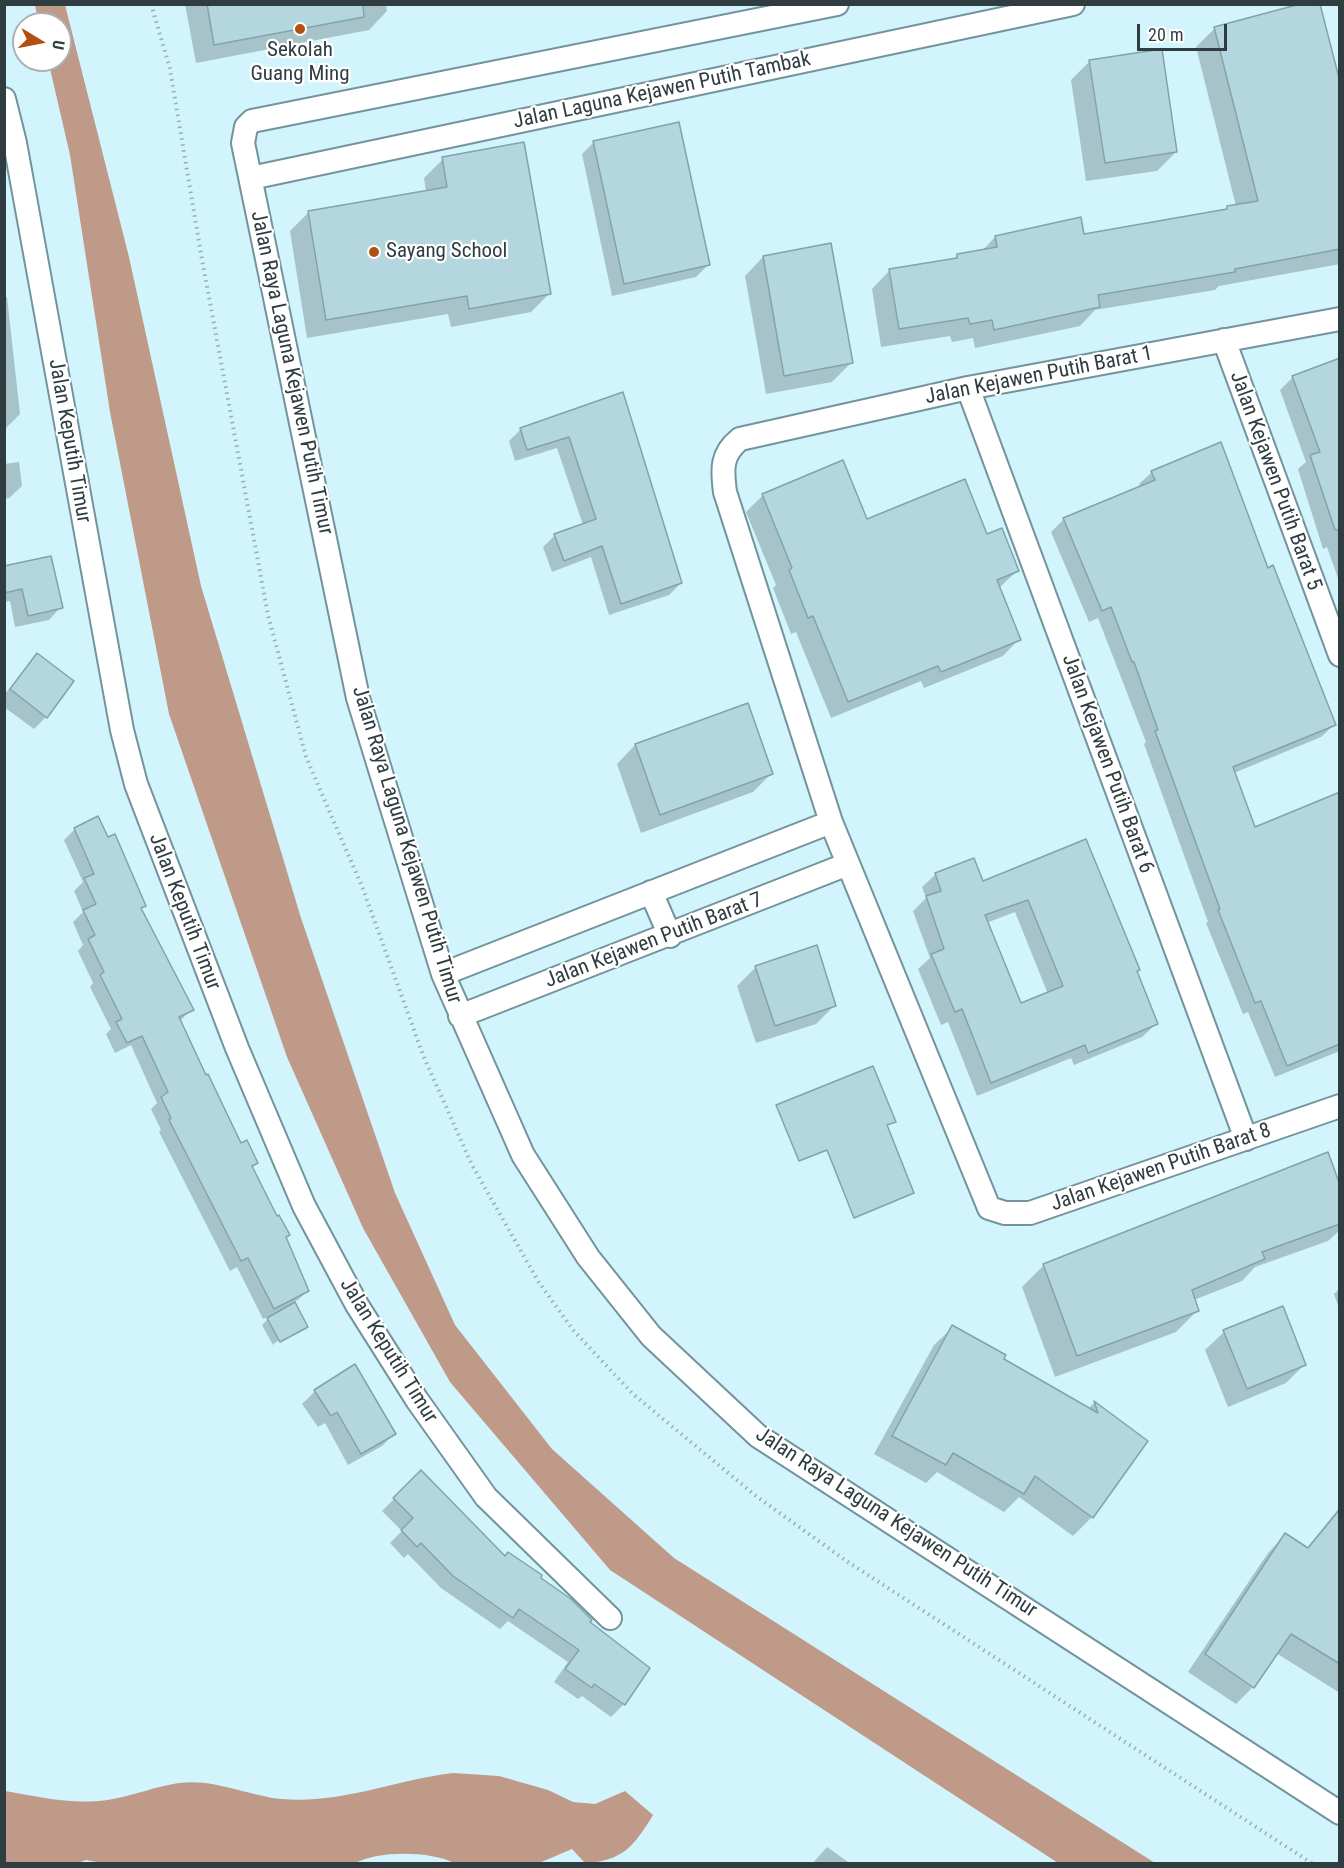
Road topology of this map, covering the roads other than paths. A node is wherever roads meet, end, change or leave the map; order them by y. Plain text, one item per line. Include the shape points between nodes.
1 (837, 4) edge
2 (1073, 4) edge
3 (4, 99) edge
4 (251, 178) junction
5 (1340, 319) edge
6 (1224, 340) junction
7 (968, 388) junction
8 (1340, 655) edge
9 (831, 822) junction
10 (848, 864) junction
11 (651, 892) junction
12 (670, 936) junction
13 (443, 974) junction
14 (460, 1016) junction
15 (1340, 1106) edge
16 (1246, 1139) junction
17 (610, 1618) dead end
18 (1340, 1813) edge

1 - 4 street, Jalan Raya Laguna Kejawen Putih Timur via 252,121 243,136
2 - 4 street, Jalan Laguna Kejawen Putih Tambak
3 - 17 street, Jalan Keputih Timur via 122,730 136,784 233,1037 304,1206 357,1305 417,1400 486,1497
4 - 13 street, Jalan Raya Laguna Kejawen Putih Timur via 358,698
5 - 6 street, Jalan Kejawen Putih Barat 1
6 - 7 street, Jalan Kejawen Putih Barat 1
6 - 8 street, Jalan Kejawen Putih Barat 5
7 - 9 street, Jalan Kejawen Putih Barat 1 via 740,439 729,448 721,466 725,492
7 - 16 street, Jalan Kejawen Putih Barat 6
9 - 10 street
9 - 11 street
10 - 12 street, Jalan Kejawen Putih Barat 7
10 - 16 street, Jalan Kejawen Putih Barat 8 via 989,1208 1005,1214 1030,1213
11 - 12 street
11 - 13 street
12 - 14 street, Jalan Kejawen Putih Barat 7
13 - 14 street, Jalan Raya Laguna Kejawen Putih Timur
14 - 18 street, Jalan Raya Laguna Kejawen Putih Timur via 523,1155 588,1257 651,1336 759,1436
15 - 16 street, Jalan Kejawen Putih Barat 8

